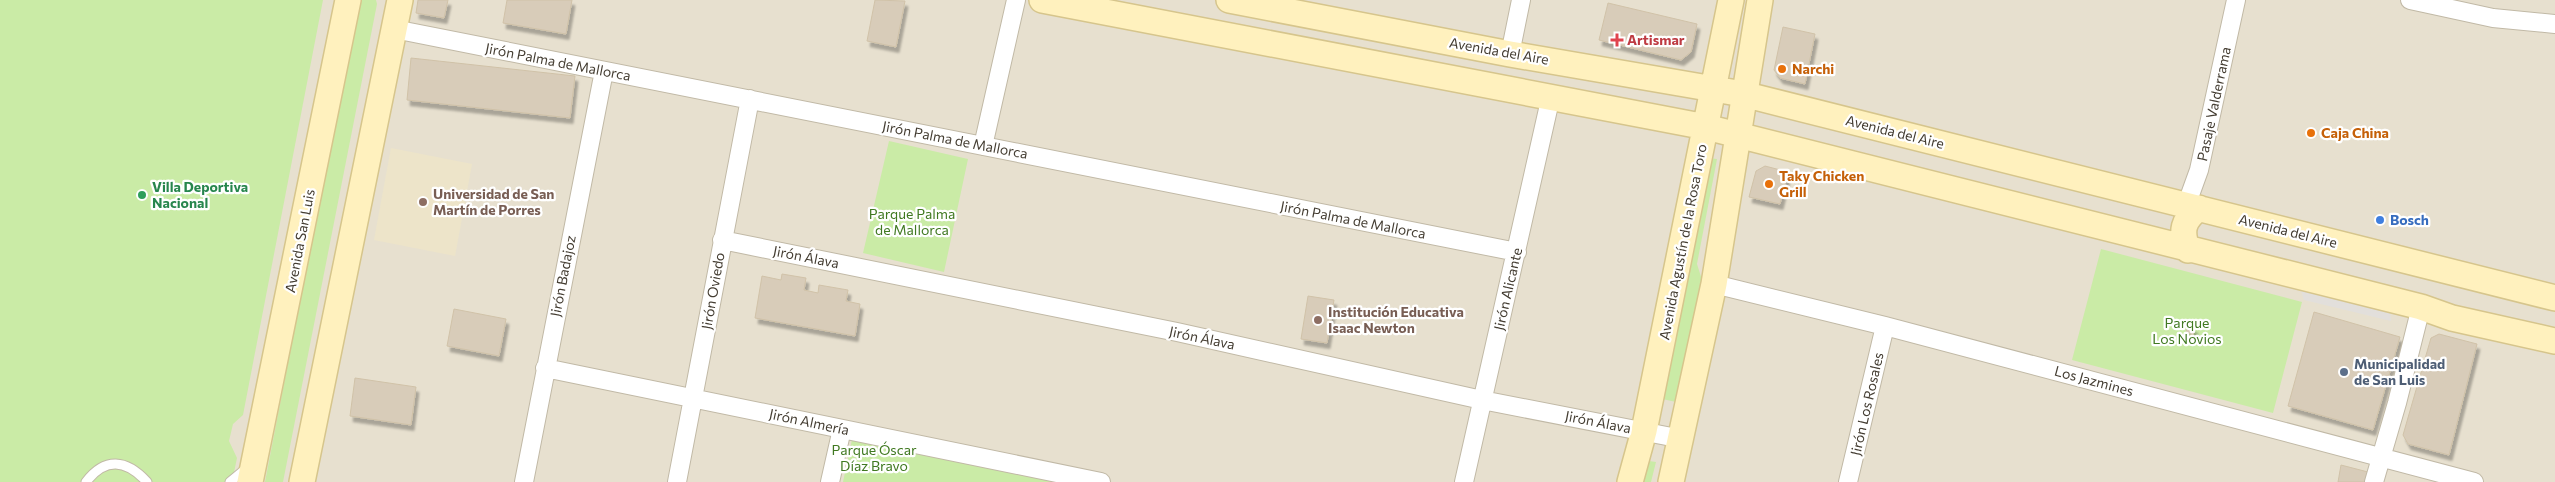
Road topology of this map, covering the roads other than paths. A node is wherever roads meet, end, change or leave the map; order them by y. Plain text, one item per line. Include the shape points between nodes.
1 (348, 0) edge
2 (400, 0) edge
3 (1016, 0) edge
4 (1042, 0) edge
5 (1229, 0) edge
6 (1520, 0) edge
7 (1731, 0) edge
8 (1760, 0) edge
9 (2236, 0) edge
10 (2410, 0) edge
11 (2555, 24) edge
12 (394, 29) junction
13 (1510, 54) junction
14 (604, 71) junction
15 (1712, 89) junction
16 (1743, 94) junction
17 (1551, 96) junction
18 (750, 99) junction
19 (1694, 125) junction
20 (1736, 135) junction
21 (983, 146) junction
22 (2193, 207) junction
23 (722, 240) junction
24 (2188, 250) junction
25 (1517, 252) junction
26 (1714, 284) junction
27 (2555, 298) edge
28 (2420, 307) junction
29 (1885, 326) junction
30 (2555, 327) edge
31 (2513, 331) junction
32 (2555, 341) edge
33 (545, 368) junction
34 (694, 398) junction
35 (1482, 400) junction
36 (842, 429) junction
37 (1644, 431) junction
38 (1682, 439) junction
39 (2381, 457) junction
40 (252, 473) edge
41 (1851, 481) edge
42 (86, 482) edge
43 (147, 482) edge
44 (230, 482) edge
45 (302, 482) edge
46 (524, 482) edge
47 (677, 482) edge
48 (830, 482) edge
49 (1101, 482) edge
50 (1464, 482) edge
51 (1630, 482) edge
52 (1670, 482) edge
53 (2374, 482) edge
54 (2474, 482) edge

1 - 40 main road, Avenida San Luis
2 - 12 main road
3 - 21 street
4 - 17 main road
5 - 13 main road, Avenida del Aire
6 - 13 street
7 - 15 main road, Avenida Agustín de la Rosa Toro
8 - 16 main road
9 - 22 street, Pasaje Valderrama
10 - 11 street via 2492,18
12 - 14 street, Jirón Palma de Mallorca
12 - 45 main road
13 - 15 main road, Avenida del Aire
14 - 18 street, Jirón Palma de Mallorca
14 - 33 street, Jirón Badajoz
15 - 16 main road, Avenida del Aire
15 - 19 main road, Avenida Agustín de la Rosa Toro
16 - 20 main road
16 - 22 main road, Avenida del Aire
17 - 19 main road
17 - 25 street, Jirón Alicante
18 - 21 street, Jirón Palma de Mallorca
18 - 23 street, Jirón Oviedo
19 - 20 main road
19 - 37 main road, Avenida Agustín de la Rosa Toro
20 - 24 main road
20 - 26 main road
21 - 25 street, Jirón Palma de Mallorca
22 - 24 main road via 2183,228
22 - 27 main road, Avenida del Aire
23 - 34 street, Jirón Oviedo
23 - 35 street, Jirón Álava via 1177,332
24 - 28 main road
25 - 35 street, Jirón Alicante
26 - 29 street, Los Jazmines
26 - 38 main road
28 - 31 main road via 2452,318
28 - 39 street
29 - 39 street, Los Jazmines
29 - 41 street, Jirón Los Rosales
30 - 31 main road via 2537,326
31 - 32 main road
33 - 34 street, Jirón Almería
33 - 46 street, Jirón Badajoz
34 - 36 street, Jirón Almería
34 - 47 street, Jirón Oviedo
35 - 37 street, Jirón Álava
35 - 50 street, Jirón Alicante
36 - 48 street
36 - 49 street, Jirón Almería
37 - 38 street, Jirón Álava
37 - 51 main road, Avenida Agustín de la Rosa Toro
38 - 52 main road
39 - 53 street
39 - 54 street, Los Jazmines
40 - 44 lane
42 - 43 lane via 96,470 108,463 124,465

